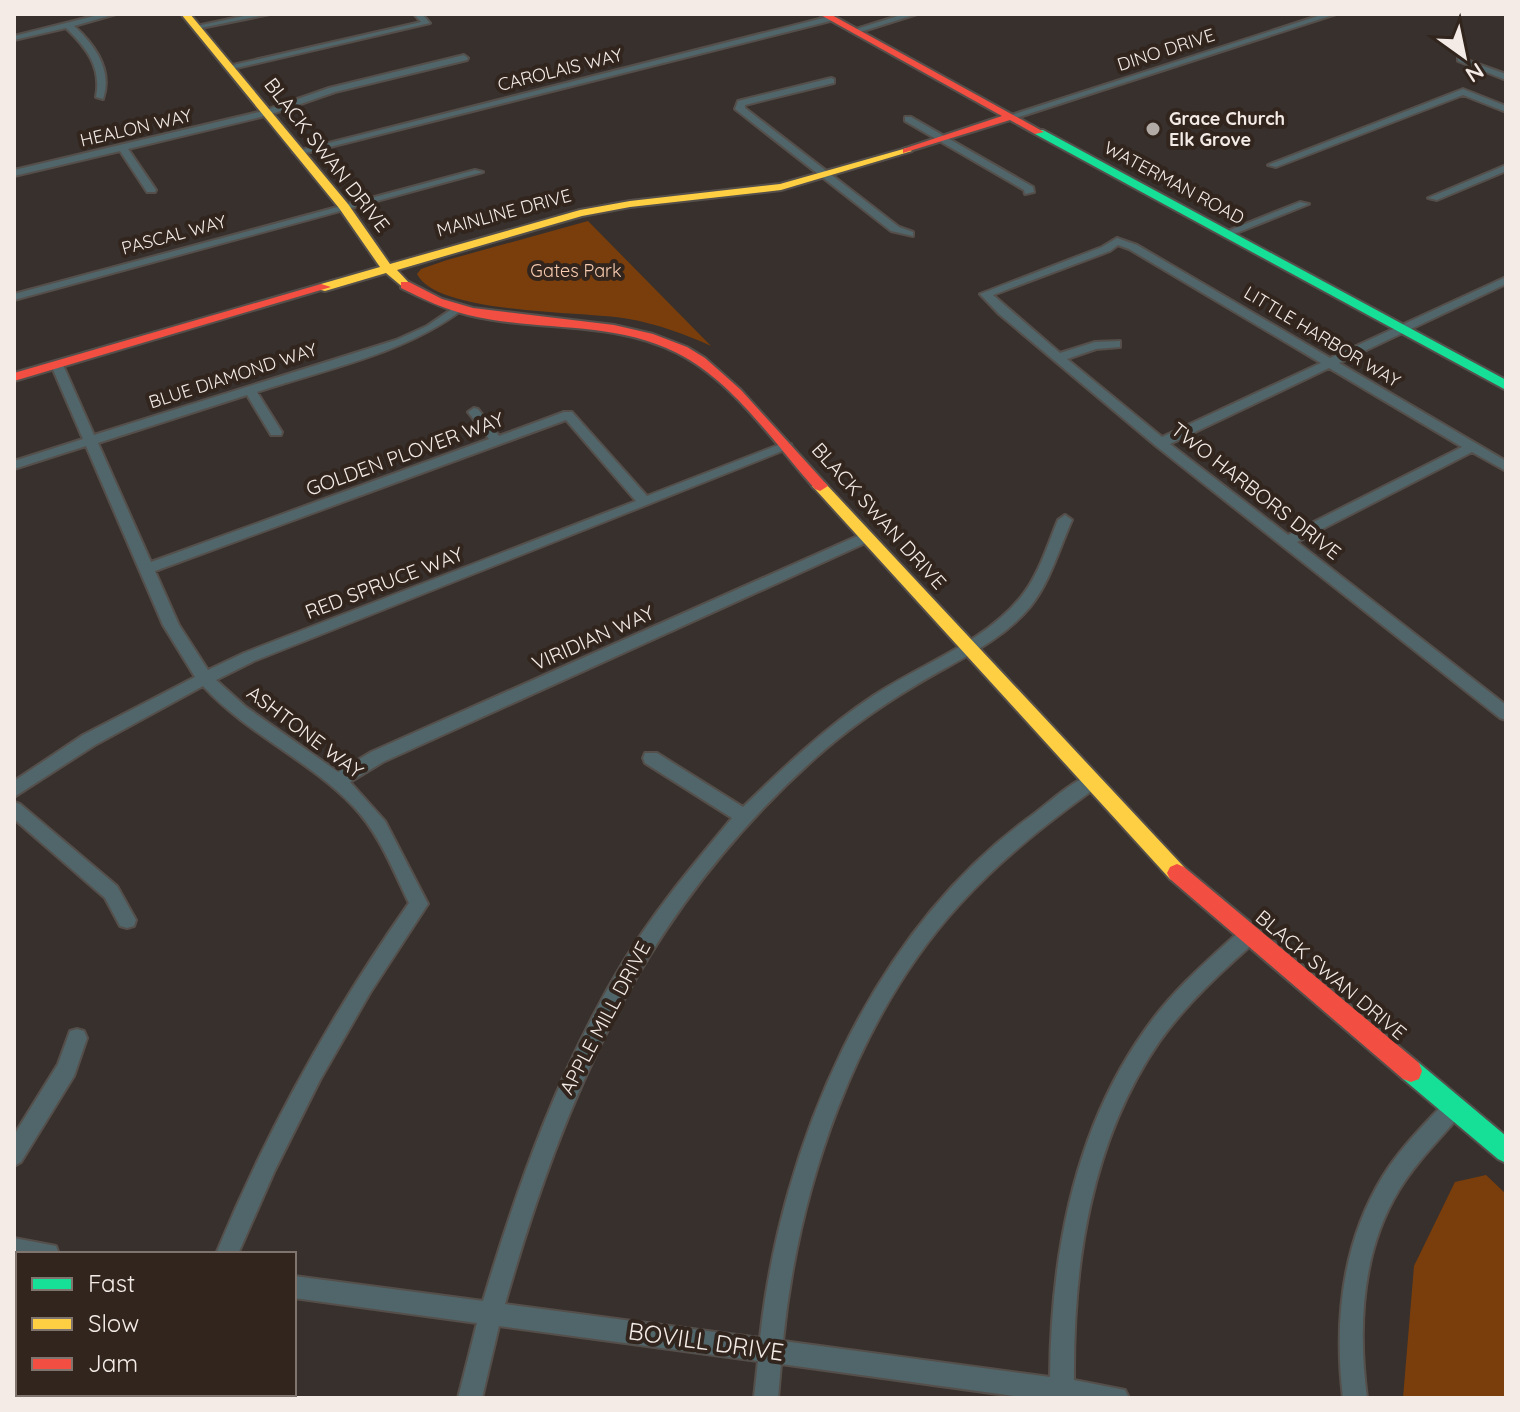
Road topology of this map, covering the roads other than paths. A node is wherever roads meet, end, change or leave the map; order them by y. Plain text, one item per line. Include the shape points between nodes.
1 (112, 14) edge
2 (266, 14) edge
3 (418, 14) edge
4 (913, 14) edge
5 (1332, 14) edge
6 (827, 16) edge
7 (190, 21) edge
8 (70, 27) junction
9 (854, 31) junction
10 (14, 38) edge
11 (464, 58) dead end
12 (1461, 59) dead end
13 (228, 67) junction
14 (1506, 77) edge
15 (831, 81) dead end
16 (100, 97) dead end
17 (1506, 109) edge
18 (266, 113) junction
19 (1010, 117) junction
20 (908, 119) dead end
21 (943, 138) junction
22 (123, 148) junction
23 (298, 152) junction
24 (1273, 165) dead end
25 (1506, 168) edge
26 (478, 172) dead end
27 (14, 173) edge
28 (825, 176) junction
29 (151, 190) dead end
30 (1029, 192) dead end
31 (1433, 198) dead end
32 (1304, 204) dead end
33 (344, 207) junction
34 (909, 234) dead end
35 (1225, 234) junction
36 (386, 268) junction
37 (1506, 280) edge
38 (986, 294) joint
39 (14, 297) edge
40 (458, 308) junction
41 (1402, 330) junction
42 (1116, 344) dead end
43 (1058, 358) junction
44 (1332, 363) junction
45 (57, 365) junction
46 (14, 377) edge
47 (1506, 386) edge
48 (250, 390) junction
49 (474, 412) dead end
50 (276, 432) dead end
51 (91, 441) junction
52 (497, 441) junction
53 (1161, 443) junction
54 (786, 447) junction
55 (1472, 447) junction
56 (14, 465) edge
57 (1506, 467) edge
58 (645, 502) junction
59 (1065, 520) dead end
60 (867, 537) junction
61 (1288, 541) junction
62 (146, 569) junction
63 (969, 648) junction
64 (204, 678) junction
65 (1506, 714) edge
66 (651, 758) dead end
67 (338, 781) junction
68 (1091, 782) junction
69 (14, 790) edge
70 (14, 809) edge
71 (743, 816) junction
72 (127, 920) dead end
73 (1249, 935) junction
74 (77, 1038) dead end
75 (1454, 1107) junction
76 (1506, 1151) edge
77 (14, 1155) edge
78 (14, 1249) edge
79 (34, 1252) edge
80 (228, 1252) edge
81 (296, 1287) edge
82 (489, 1313) junction
83 (770, 1351) junction
84 (1062, 1394) edge
85 (470, 1398) edge
86 (766, 1398) edge
87 (1117, 1398) edge
88 (1355, 1398) edge

1 - 8 street
2 - 7 street
3 - 13 street via 426,23
4 - 9 street
5 - 19 street, DINO DRIVE
6 - 9 street, WATERMAN ROAD
6 - 23 street, CAROLAIS WAY
7 - 13 street, BLACK SWAN DRIVE
8 - 10 street
8 - 16 street via 103,74
9 - 19 street, WATERMAN ROAD
11 - 18 street, HEALON WAY via 332,90
12 - 14 street
13 - 18 street, BLACK SWAN DRIVE
15 - 28 street via 741,103 740,109
17 - 24 street via 1463,92
18 - 22 street, HEALON WAY
18 - 23 street, BLACK SWAN DRIVE
19 - 21 street, MAINLINE DRIVE
19 - 35 street, WATERMAN ROAD
20 - 21 street
21 - 28 street, MAINLINE DRIVE
21 - 30 street
22 - 27 street, HEALON WAY
22 - 29 street
23 - 33 street, BLACK SWAN DRIVE
25 - 31 street
26 - 33 street, PASCAL WAY
28 - 34 street
28 - 36 street, MAINLINE DRIVE via 750,192 604,207
32 - 35 street
33 - 36 street, BLACK SWAN DRIVE
33 - 39 street, PASCAL WAY
35 - 41 street, WATERMAN ROAD
36 - 40 street, BLACK SWAN DRIVE via 420,294
36 - 45 street, MAINLINE DRIVE
37 - 41 street
38 - 43 street, TWO HARBORS DRIVE
38 - 44 street, LITTLE HARBOR WAY via 1117,241
40 - 48 street, BLUE DIAMOND WAY via 415,336
40 - 54 street, BLACK SWAN DRIVE via 618,327 670,343 710,366
41 - 44 street
41 - 47 street, WATERMAN ROAD
42 - 43 street
43 - 53 street, TWO HARBORS DRIVE
44 - 53 street
44 - 55 street, LITTLE HARBOR WAY
45 - 46 street, MAINLINE DRIVE
45 - 51 street, ASHTONE WAY
48 - 50 street
48 - 51 street, BLUE DIAMOND WAY
49 - 52 street
51 - 56 street, BLUE DIAMOND WAY
51 - 62 street, ASHTONE WAY
52 - 58 street, GOLDEN PLOVER WAY via 568,415
52 - 62 street, GOLDEN PLOVER WAY
53 - 61 street, TWO HARBORS DRIVE
54 - 58 street, RED SPRUCE WAY
54 - 60 street, BLACK SWAN DRIVE
55 - 57 street, LITTLE HARBOR WAY
55 - 61 street
58 - 64 street, RED SPRUCE WAY
59 - 63 street, APPLE MILL DRIVE via 1040,581 1024,603
60 - 63 street, BLACK SWAN DRIVE
60 - 67 street, VIRIDIAN WAY via 377,757
61 - 65 street, TWO HARBORS DRIVE
62 - 64 street, ASHTONE WAY via 171,625
63 - 68 street, BLACK SWAN DRIVE
63 - 71 street, APPLE MILL DRIVE via 849,722
64 - 67 street, ASHTONE WAY via 242,713
64 - 69 street, RED SPRUCE WAY via 89,740
66 - 71 street
67 - 80 street, ASHTONE WAY via 381,831 419,904 314,1070
68 - 73 street, BLACK SWAN DRIVE via 1172,869
68 - 83 street via 1014,836 972,875 883,991 850,1053 805,1173
70 - 72 street via 111,892
71 - 82 street, APPLE MILL DRIVE via 645,943 578,1063 519,1210
73 - 75 street, BLACK SWAN DRIVE
73 - 84 street via 1186,994 1113,1104 1091,1163 1070,1255
74 - 77 street via 67,1069
75 - 76 street, BLACK SWAN DRIVE
75 - 88 street via 1398,1173 1369,1230 1351,1320
78 - 79 street
81 - 82 street, BOVILL DRIVE
82 - 83 street, BOVILL DRIVE
82 - 85 street, APPLE MILL DRIVE
83 - 84 street, BOVILL DRIVE
83 - 86 street
84 - 87 street, BOVILL DRIVE

